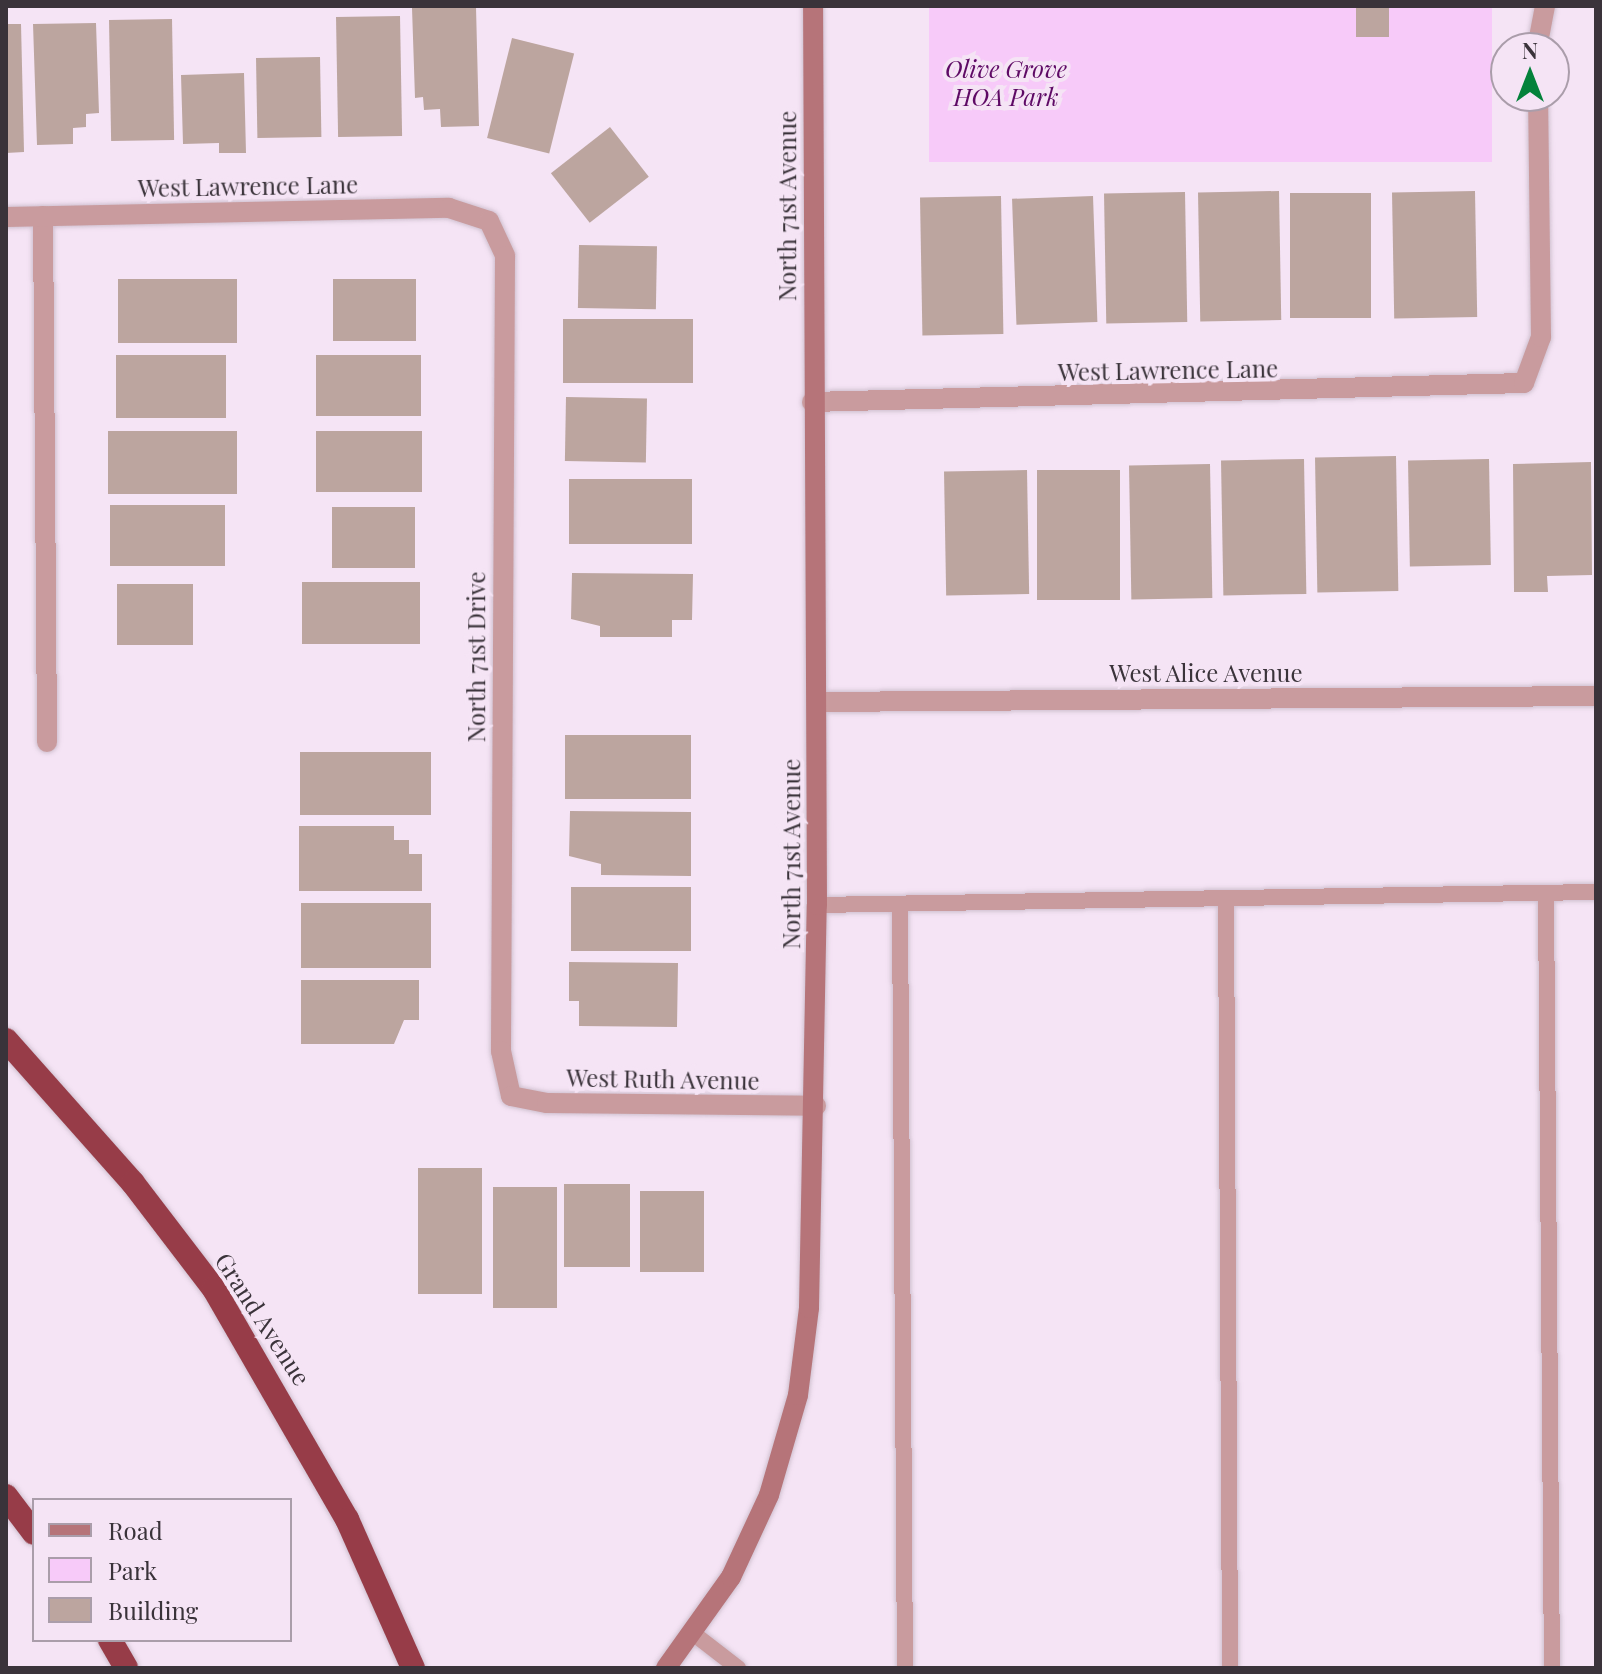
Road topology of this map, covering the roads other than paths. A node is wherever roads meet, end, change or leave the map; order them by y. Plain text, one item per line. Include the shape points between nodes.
1 (813, 6) edge
2 (1545, 6) edge
3 (1540, 32) edge
4 (1538, 112) edge
5 (43, 216) junction
6 (6, 217) edge
7 (489, 221) joint
8 (812, 402) junction
9 (1596, 696) edge
10 (817, 702) junction
11 (47, 742) dead end
12 (1596, 892) edge
13 (1546, 895) junction
14 (1226, 900) junction
15 (900, 904) junction
16 (817, 905) junction
17 (6, 1040) edge
18 (511, 1096) joint
19 (816, 1106) junction
20 (6, 1496) edge
21 (32, 1530) edge
22 (694, 1634) junction
23 (111, 1642) edge
24 (126, 1668) edge
25 (413, 1668) edge
26 (666, 1668) edge
27 (738, 1668) edge
28 (905, 1668) edge
29 (1230, 1668) edge
30 (1552, 1668) edge

1 - 8 street, North 71st Avenue
2 - 3 street
4 - 8 street, West Lawrence Lane via 1541,337 1524,383 1461,390
5 - 6 street, West Lawrence Lane
5 - 7 street, West Lawrence Lane via 449,208
5 - 11 street
7 - 18 street, North 71st Drive via 505,256 501,1051
8 - 10 street, North 71st Avenue
9 - 10 street, West Alice Avenue
10 - 16 street, North 71st Avenue
12 - 13 lane
13 - 14 lane
13 - 30 lane
14 - 15 lane
14 - 29 lane
15 - 16 lane
15 - 28 lane
16 - 19 street, North 71st Avenue
17 - 25 highway, Grand Avenue via 133,1183 214,1289 347,1519
18 - 19 street, West Ruth Avenue via 547,1103
19 - 22 street, North 71st Avenue via 809,1308 798,1395 764,1506
20 - 21 highway
22 - 26 street, North 71st Avenue
22 - 27 lane
23 - 24 highway

